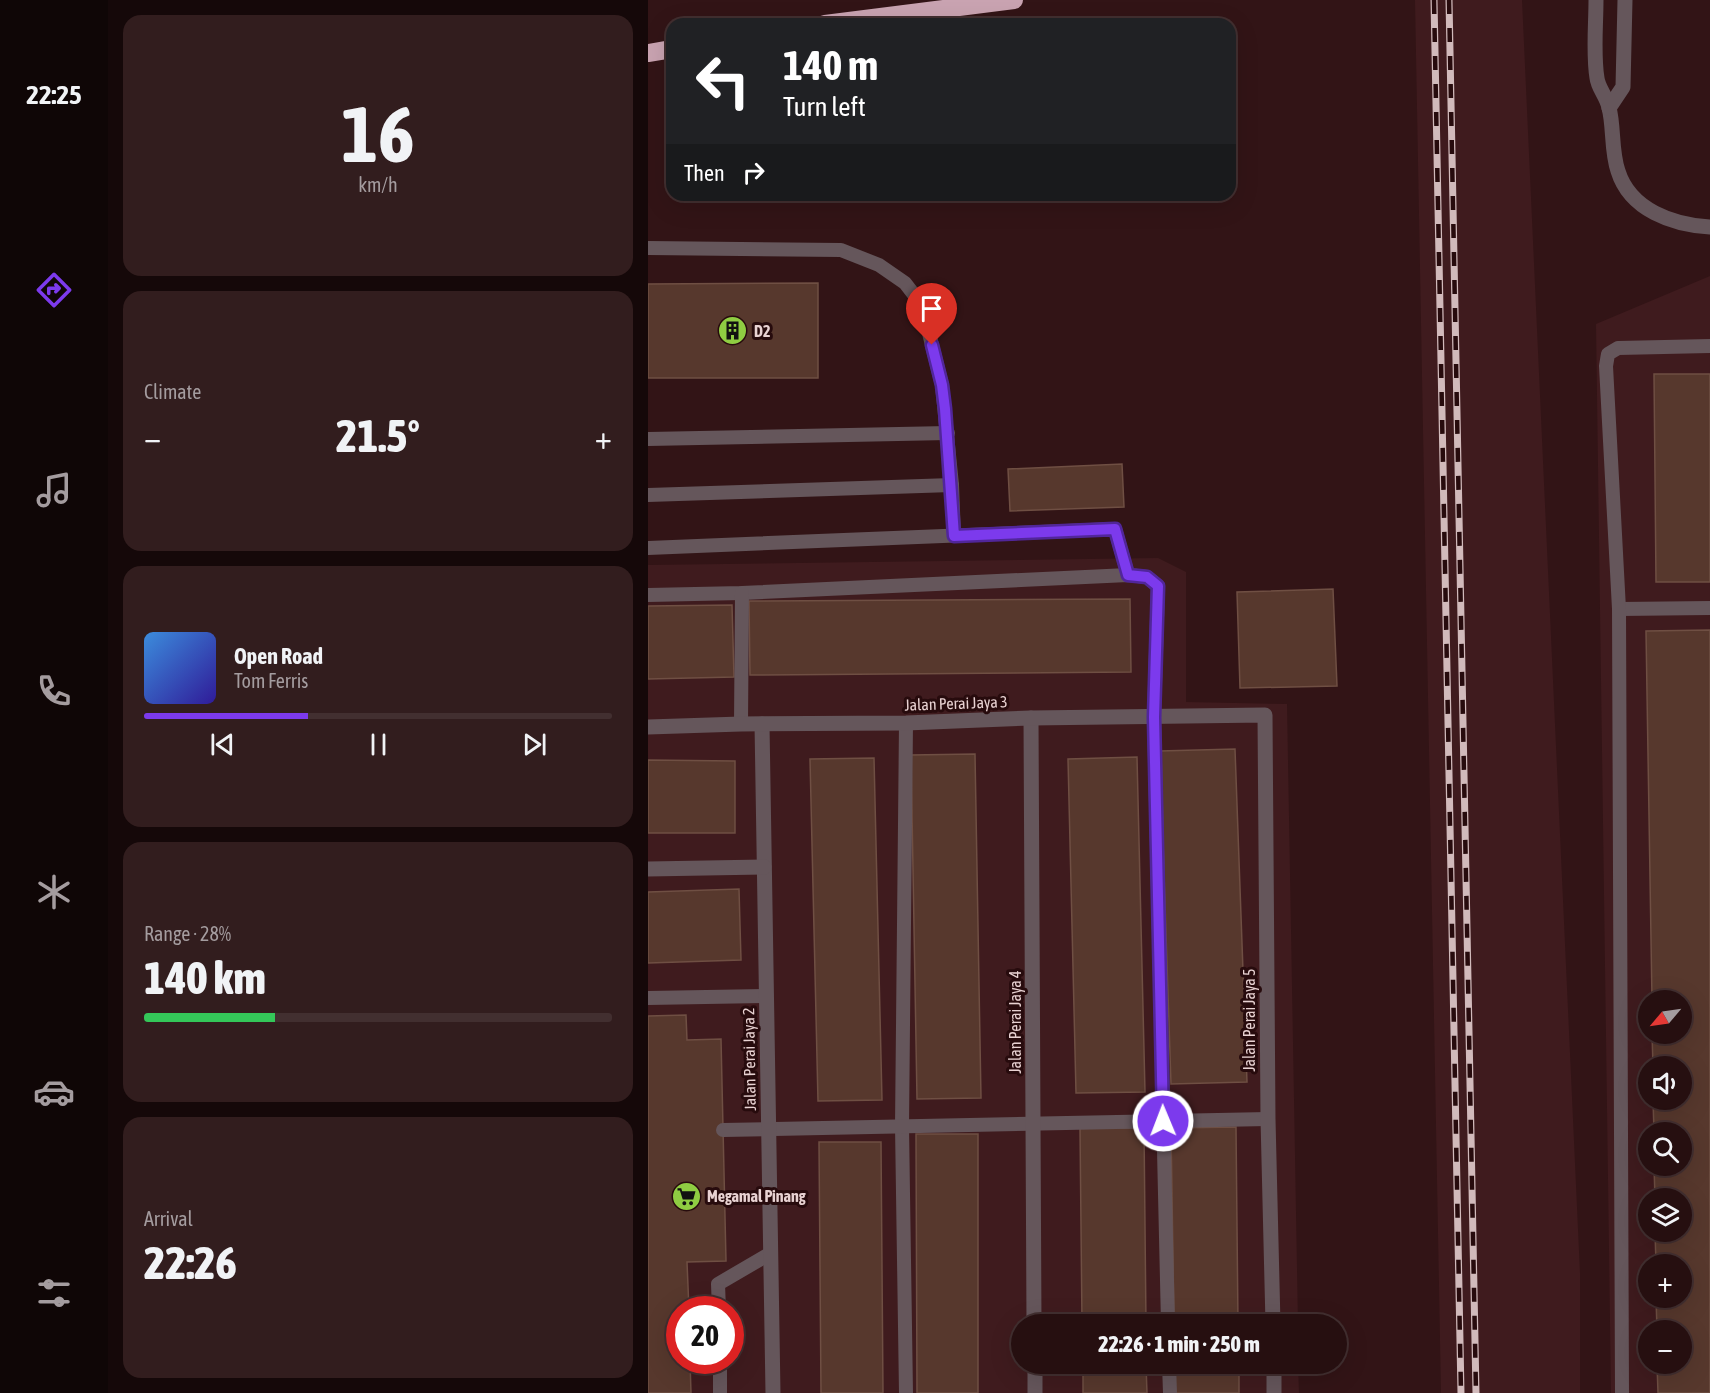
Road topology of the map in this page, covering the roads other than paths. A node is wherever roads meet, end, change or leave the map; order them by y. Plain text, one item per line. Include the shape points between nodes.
1 (1014, 0) edge
2 (1596, 0) edge
3 (1625, 0) edge
4 (872, 18) edge
5 (666, 50) edge
6 (648, 54) edge
7 (1610, 108) junction
8 (1710, 227) edge
9 (648, 249) edge
10 (1710, 346) edge
11 (948, 433) junction
12 (648, 439) edge
13 (952, 485) junction
14 (648, 495) edge
15 (954, 536) junction
16 (648, 548) edge
17 (1128, 575) junction
18 (742, 594) junction
19 (648, 596) edge
20 (1710, 608) edge
21 (1619, 609) junction
22 (1265, 715) joint
23 (1154, 717) junction
24 (1031, 718) junction
25 (906, 723) junction
26 (741, 724) junction
27 (762, 724) junction
28 (648, 727) edge
29 (764, 867) junction
30 (648, 869) edge
31 (766, 996) junction
32 (648, 998) edge
33 (1268, 1119) junction
34 (1163, 1121) junction
35 (1033, 1124) junction
36 (902, 1126) junction
37 (769, 1129) junction
38 (723, 1130) dead end
39 (771, 1253) junction
40 (718, 1296) edge
41 (1035, 1314) edge
42 (1168, 1314) edge
43 (1273, 1314) edge
44 (720, 1374) edge
45 (1035, 1374) edge
46 (1169, 1374) edge
47 (1274, 1374) edge
48 (720, 1393) edge
49 (773, 1393) edge
50 (906, 1393) edge
51 (1035, 1393) edge
52 (1170, 1393) edge
53 (1274, 1393) edge
54 (1622, 1393) edge

1 - 4 highway
2 - 7 street via 1597,80
3 - 7 street via 1623,87
5 - 6 highway
7 - 8 street via 1618,173 1634,198 1658,216
9 - 11 lane via 841,250 879,265 905,283 922,305 942,385
10 - 21 lane via 1618,348 1608,354
11 - 12 lane
11 - 13 lane
13 - 14 lane
13 - 15 lane
15 - 16 lane
15 - 17 lane via 1115,529
17 - 18 lane
17 - 23 lane via 1147,577 1158,586
18 - 19 lane
18 - 26 lane
20 - 21 lane
21 - 54 lane
22 - 23 street, Jalan Perai Jaya 3
22 - 33 street, Jalan Perai Jaya 5
23 - 24 street, Jalan Perai Jaya 3
23 - 34 lane
24 - 25 street, Jalan Perai Jaya 3
24 - 35 street, Jalan Perai Jaya 4
25 - 27 street, Jalan Perai Jaya 3
25 - 36 lane
26 - 27 street, Jalan Perai Jaya 3
26 - 28 street, Jalan Perai Jaya 3
27 - 29 street, Jalan Perai Jaya 2
29 - 30 street
29 - 31 street, Jalan Perai Jaya 2
31 - 32 lane
31 - 37 street, Jalan Perai Jaya 2
33 - 34 lane
33 - 43 street, Jalan Perai Jaya 5
34 - 35 lane
34 - 42 lane
35 - 36 lane
35 - 41 street, Jalan Perai Jaya 4
36 - 37 lane
36 - 50 lane
37 - 38 lane
37 - 39 street, Jalan Perai Jaya 2
39 - 40 lane via 718,1284
39 - 49 street, Jalan Perai Jaya 2
44 - 48 lane
45 - 51 street
46 - 52 lane
47 - 53 street

